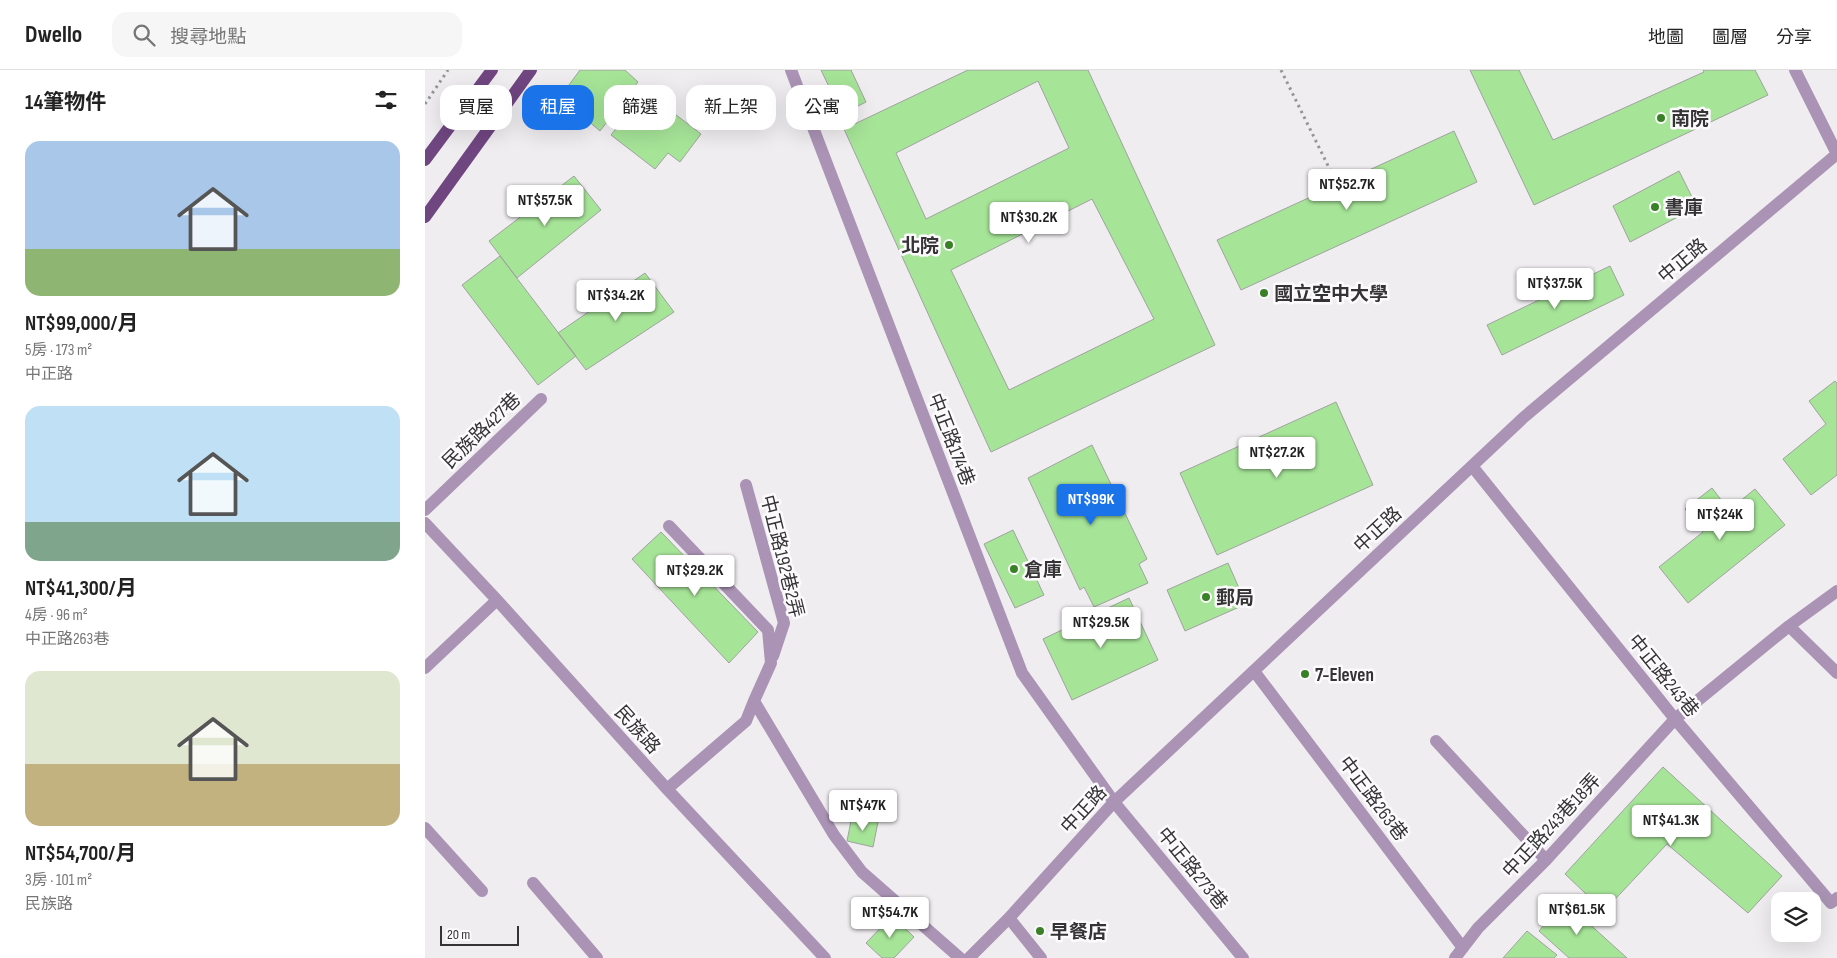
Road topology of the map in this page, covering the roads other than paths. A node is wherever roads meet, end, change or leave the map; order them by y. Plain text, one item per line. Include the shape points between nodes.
1 (492, 70) edge
2 (531, 70) edge
3 (791, 70) edge
4 (1795, 70) edge
5 (1837, 154) edge
6 (425, 160) edge
7 (425, 217) edge
8 (541, 399) dead end
9 (1473, 466) junction
10 (747, 485) dead end
11 (425, 510) edge
12 (425, 523) edge
13 (669, 526) dead end
14 (1837, 591) edge
15 (497, 600) junction
16 (1789, 626) junction
17 (771, 663) junction
18 (425, 668) edge
19 (1254, 671) junction
20 (1837, 673) edge
21 (753, 701) junction
22 (1675, 719) junction
23 (1436, 741) dead end
24 (667, 789) junction
25 (1114, 802) junction
26 (425, 828) edge
27 (1546, 860) junction
28 (533, 883) dead end
29 (482, 890) dead end
30 (1834, 900) edge
31 (1009, 918) junction
32 (1459, 953) edge
33 (597, 958) edge
34 (825, 958) edge
35 (960, 958) edge
36 (969, 958) edge
37 (1041, 958) edge
38 (1243, 958) edge

1 - 6 main road
2 - 7 main road
3 - 25 street, 中正路174巷 via 1022,673
4 - 5 street
5 - 9 street, 中正路 via 1523,418
8 - 11 street, 民族路427巷
9 - 19 street, 中正路
9 - 22 street, 中正路243巷
10 - 17 street, 中正路192巷2弄 via 784,623
12 - 15 street, 民族路
13 - 17 street via 768,630
14 - 16 street, 中正路243巷18弄
15 - 18 street
15 - 24 street, 民族路
16 - 20 street
16 - 22 street, 中正路243巷18弄
17 - 21 street, 中正路192巷2弄
19 - 25 street, 中正路
19 - 32 street, 中正路263巷
21 - 24 street, 中正路192巷2弄 via 746,721
21 - 35 street via 834,835 862,872
22 - 27 street, 中正路243巷18弄
22 - 30 street, 中正路243巷
23 - 27 street
24 - 34 street, 民族路
25 - 31 street, 中正路
25 - 38 street, 中正路273巷
26 - 29 street
27 - 32 street, 中正路243巷18弄 via 1478,928
28 - 33 street
31 - 36 street, 中正路
31 - 37 street

